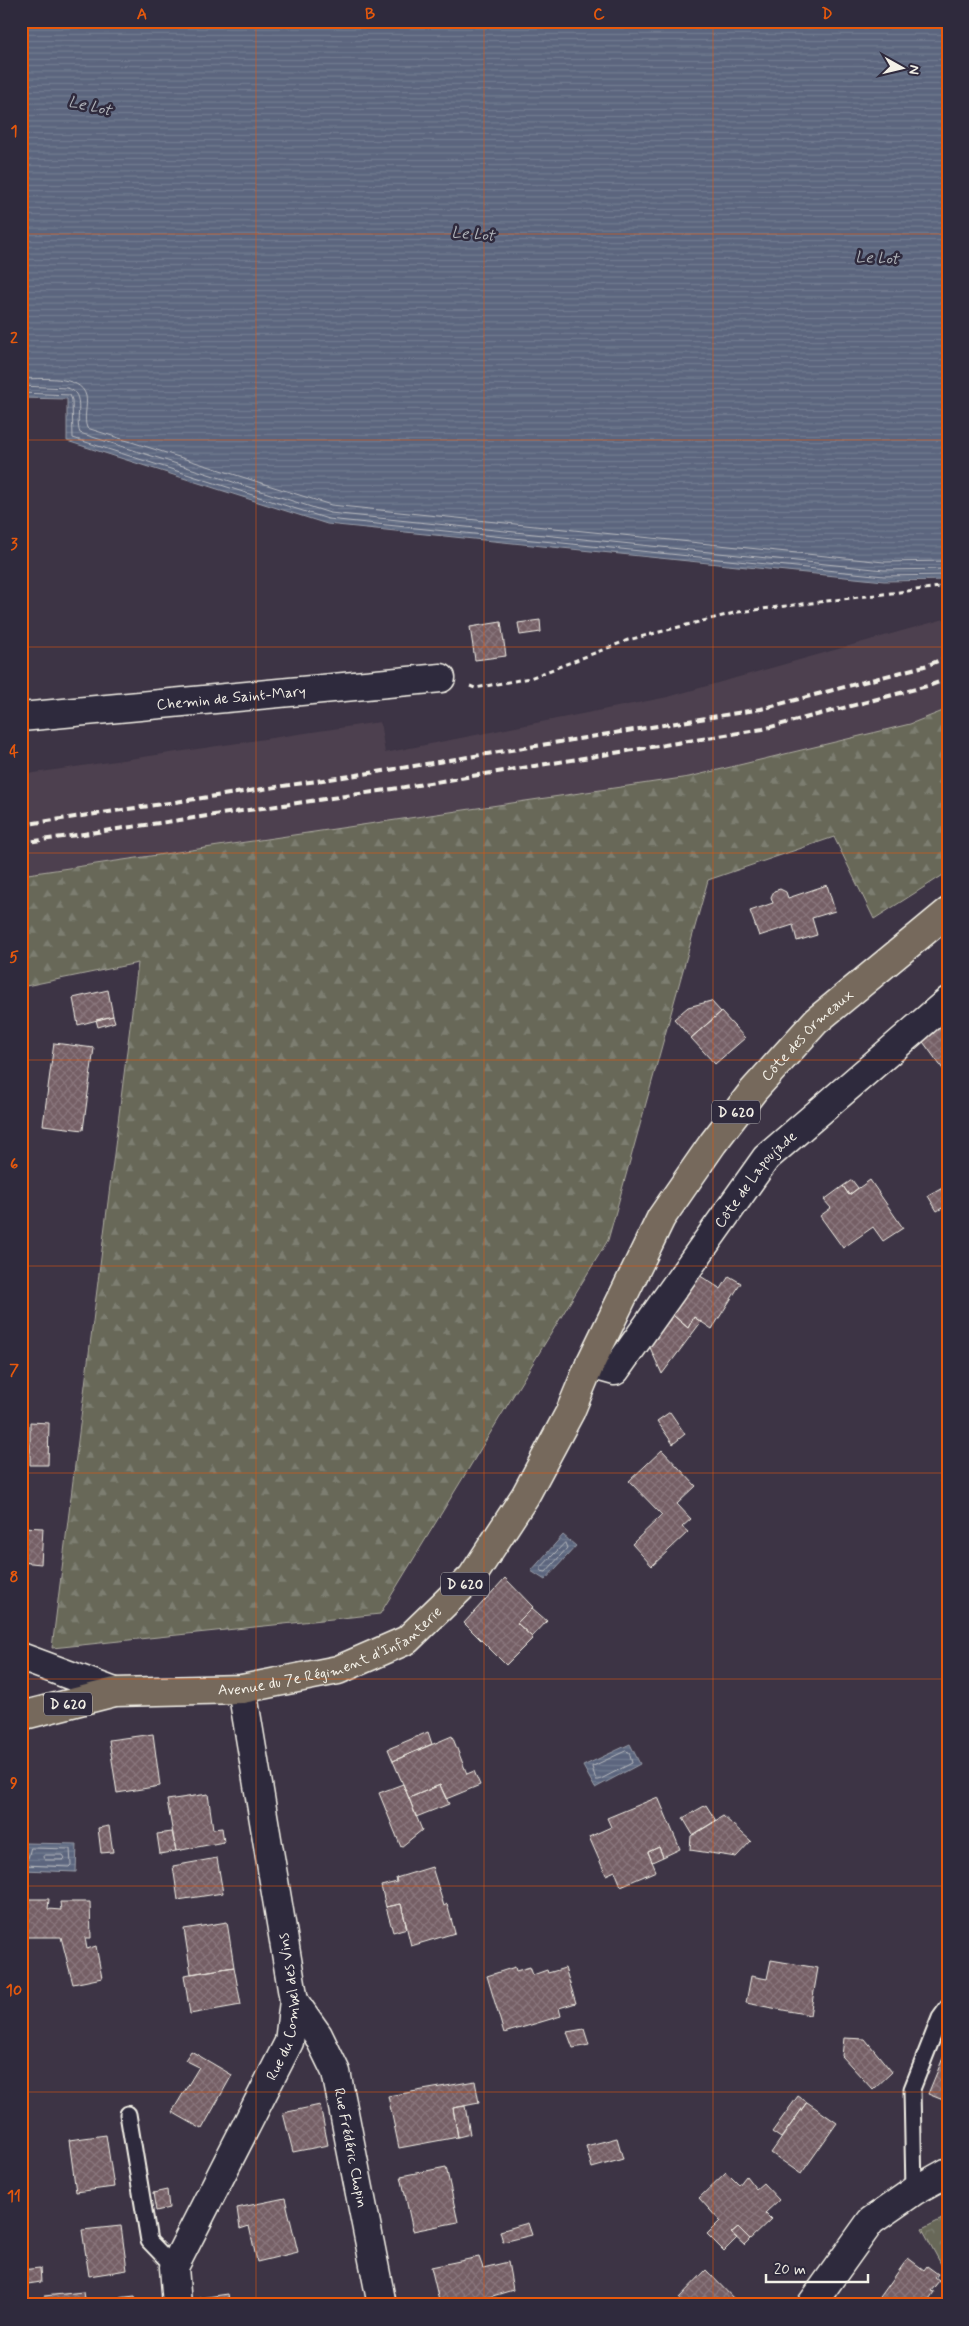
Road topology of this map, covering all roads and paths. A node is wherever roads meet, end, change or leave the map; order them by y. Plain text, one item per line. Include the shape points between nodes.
1 (948, 586) edge
2 (441, 678) joint
3 (21, 717) edge
4 (948, 912) edge
5 (948, 1001) edge
6 (590, 1364) junction
7 (21, 1656) edge
8 (242, 1689) junction
9 (115, 1692) junction
10 (21, 1716) edge
11 (294, 2001) junction
12 (948, 2007) edge
13 (128, 2114) dead end
14 (948, 2172) edge
15 (914, 2191) junction
16 (174, 2267) junction
17 (178, 2305) edge
18 (382, 2305) edge
19 (811, 2305) edge

1 - 2 path via 738,612 628,640 530,678 475,688
2 - 3 street, Chemin de Saint-Mary
4 - 6 main road, Côte des Ormeaux / D 620 via 816,1021 753,1091 712,1143 661,1218
5 - 6 street, Côte de Lapoujade via 766,1158 615,1371
6 - 8 main road, Avenue du 7e Régiment d'Infanterie / D 620 via 570,1412 525,1496 472,1577 407,1640 338,1670
7 - 9 street
8 - 9 main road, Avenue du 7e Régiment d'Infanterie / D 620
8 - 11 street, Rue du Combel des Vins
9 - 10 main road, Avenue du 7e Régiment d'Infanterie / D 620
11 - 16 street, Rue du Combel des Vins via 289,2042
11 - 18 street, Rue Frédéric Chopin via 318,2035 336,2072
12 - 15 lane via 940,2018 912,2089
13 - 16 lane via 149,2241
14 - 15 street
15 - 19 street via 871,2221
16 - 17 street

